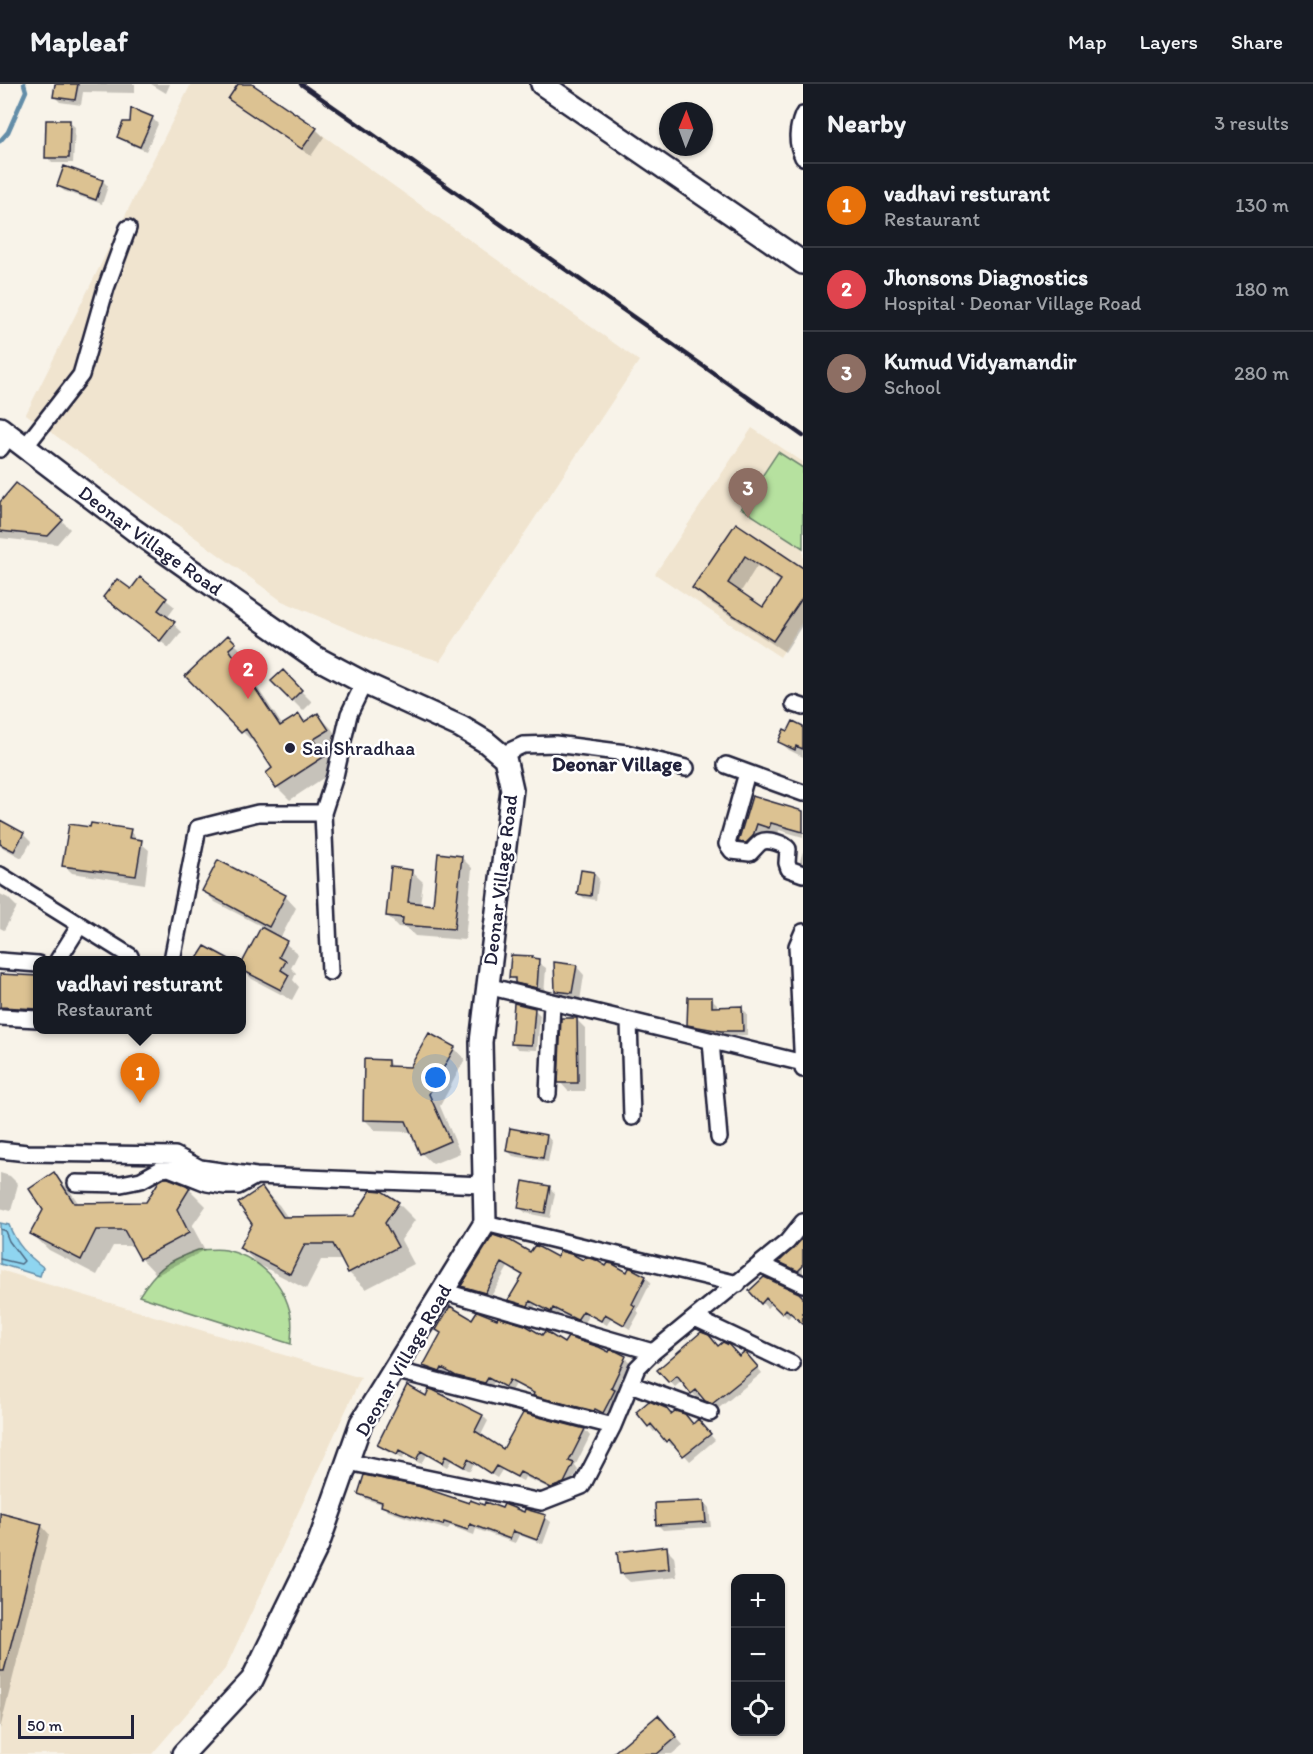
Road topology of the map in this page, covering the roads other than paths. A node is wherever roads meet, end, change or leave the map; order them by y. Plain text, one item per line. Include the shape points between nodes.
1 (542, 84) edge
2 (803, 116) edge
3 (803, 157) edge
4 (128, 228) dead end
5 (803, 263) edge
6 (9, 440) edge
7 (364, 683) junction
8 (501, 756) junction
9 (726, 765) dead end
10 (686, 768) dead end
11 (747, 773) junction
12 (803, 794) edge
13 (323, 813) junction
14 (803, 874) edge
15 (0, 875) edge
16 (80, 925) junction
17 (803, 932) edge
18 (61, 956) edge
19 (130, 956) edge
20 (173, 956) edge
21 (0, 961) edge
22 (33, 964) edge
23 (330, 972) dead end
24 (487, 986) junction
25 (552, 1002) junction
26 (0, 1017) edge
27 (33, 1019) edge
28 (628, 1021) junction
29 (711, 1041) junction
30 (803, 1063) edge
31 (803, 1069) edge
32 (548, 1094) dead end
33 (632, 1117) dead end
34 (719, 1138) dead end
35 (0, 1150) edge
36 (256, 1176) junction
37 (76, 1183) dead end
38 (484, 1185) junction
39 (803, 1222) edge
40 (485, 1223) junction
41 (760, 1264) junction
42 (738, 1284) junction
43 (803, 1284) edge
44 (442, 1291) junction
45 (695, 1318) junction
46 (653, 1352) junction
47 (792, 1364) dead end
48 (394, 1370) junction
49 (630, 1384) junction
50 (710, 1413) dead end
51 (613, 1426) junction
52 (348, 1462) junction
53 (183, 1754) edge

1 - 5 main road
2 - 3 street via 798,128
4 - 6 street via 81,375
6 - 7 main road, Deonar Village Road via 313,656
7 - 8 main road, Deonar Village Road via 461,727
7 - 13 street via 350,714
8 - 10 street via 523,745 555,744 626,753
8 - 24 main road, Deonar Village Road via 505,758 512,789
9 - 11 street
11 - 12 street
11 - 14 street via 727,844 732,851 750,853 766,841 785,845 789,869
13 - 20 street via 258,813 198,828
13 - 23 street
15 - 16 street
16 - 18 street
16 - 19 street
17 - 30 street via 797,946
21 - 22 street
24 - 25 street
24 - 38 main road, Deonar Village Road via 481,1042
25 - 28 street
25 - 32 street
26 - 27 street
28 - 29 street
28 - 33 street
29 - 30 street
29 - 34 street
30 - 31 street
35 - 36 street via 175,1155 200,1168
36 - 37 street via 238,1186 225,1186 170,1168 121,1184
36 - 38 street
38 - 40 main road, Deonar Village Road
39 - 41 street, Deonar Village Road via 787,1242
40 - 42 street
40 - 44 main road, Deonar Village Road
41 - 42 street, Deonar Village Road
41 - 43 street
42 - 45 street, Deonar Village Road
44 - 46 street
44 - 48 main road, Deonar Village Road
45 - 46 street, Deonar Village Road
45 - 47 street
46 - 49 street, Deonar Village Road via 637,1368
48 - 51 street
48 - 52 main road, Deonar Village Road via 361,1424
49 - 50 street
49 - 51 street, Deonar Village Road
51 - 52 street, Deonar Village Road via 582,1486 541,1502
52 - 53 main road, Deonar Village Road via 318,1545 252,1680

